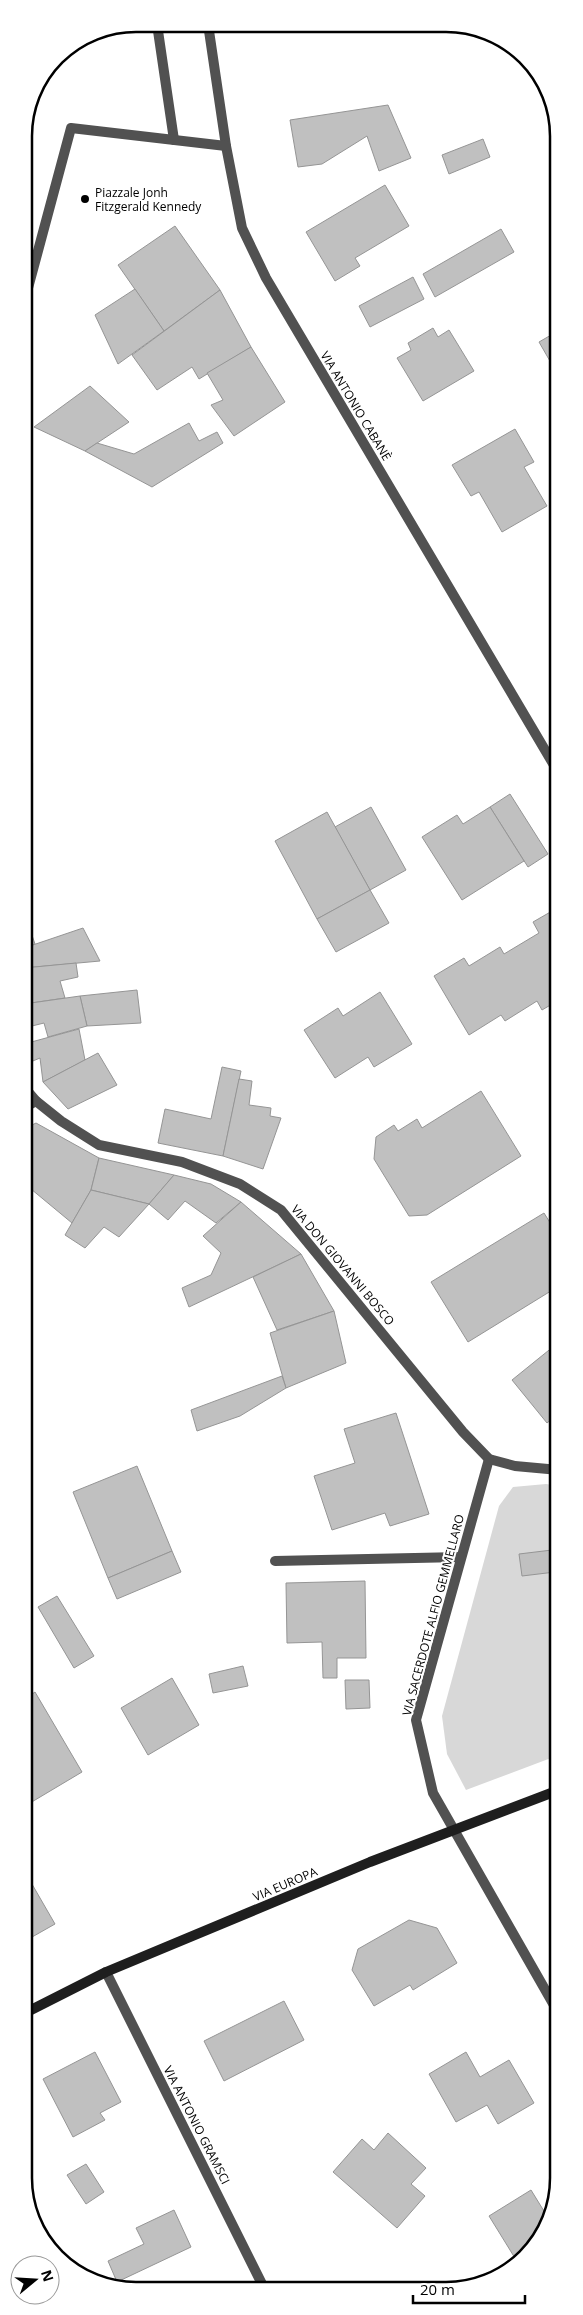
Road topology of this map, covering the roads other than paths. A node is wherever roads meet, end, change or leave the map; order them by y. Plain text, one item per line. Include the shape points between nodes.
1 (158, 33) edge
2 (209, 33) edge
3 (174, 140) junction
4 (226, 146) junction
5 (33, 271) edge
6 (550, 758) edge
7 (33, 1097) edge
8 (36, 1101) junction
9 (33, 1103) edge
10 (489, 1459) junction
11 (550, 1469) edge
12 (461, 1557) junction
13 (275, 1561) dead end
14 (550, 1793) edge
15 (453, 1829) junction
16 (106, 1972) junction
17 (550, 1998) edge
18 (32, 2009) edge
19 (261, 2282) edge

1 - 3 street
2 - 4 street, VIA ANTONIO CABANÈ
3 - 4 street
3 - 5 street via 71,128
4 - 6 street, VIA ANTONIO CABANÈ via 242,228 266,278
7 - 8 street, VIA DON GIOVANNI BOSCO
8 - 9 street
8 - 10 street, VIA DON GIOVANNI BOSCO via 99,1145 182,1162 240,1184 281,1210 463,1432
10 - 11 street via 515,1466
10 - 12 street, VIA SACERDOTE ALFIO GEMMELLARO
12 - 13 street
12 - 15 street, VIA SACERDOTE ALFIO GEMMELLARO via 416,1720 433,1793
14 - 15 street, VIA EUROPA
15 - 16 street, VIA EUROPA
15 - 17 street, VIA SACERDOTE ALFIO GEMMELLARO
16 - 18 street, VIA EUROPA
16 - 19 street, VIA ANTONIO GRAMSCI

